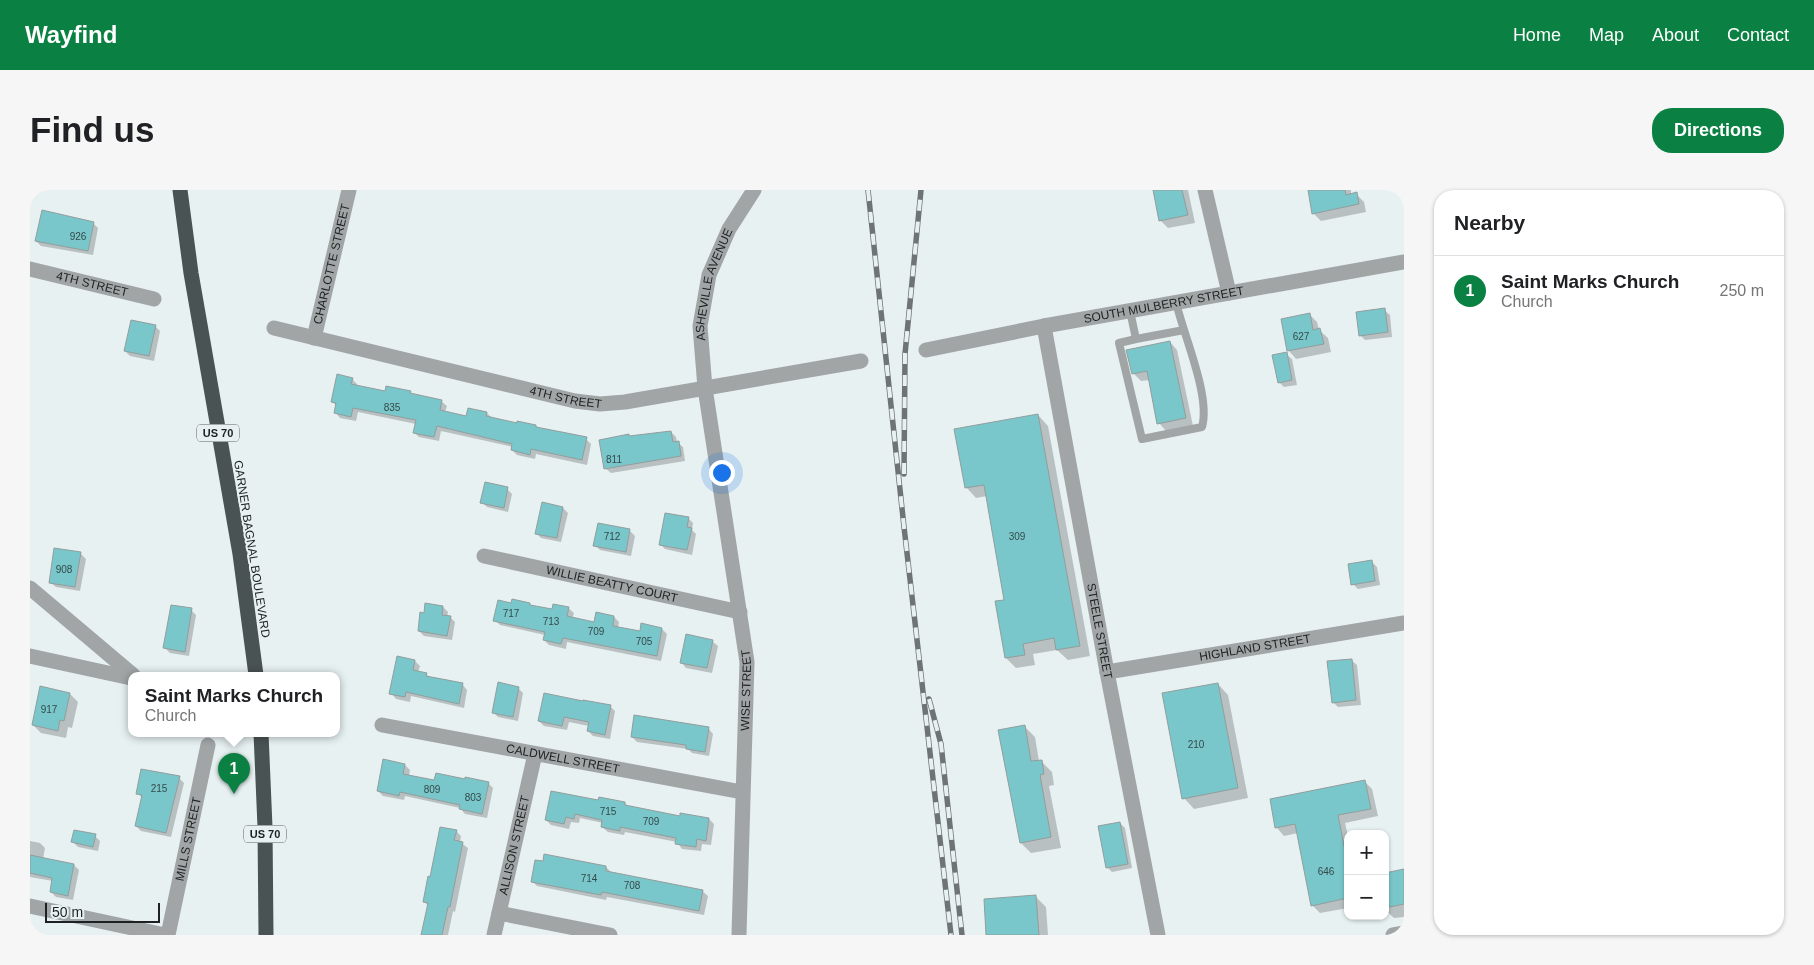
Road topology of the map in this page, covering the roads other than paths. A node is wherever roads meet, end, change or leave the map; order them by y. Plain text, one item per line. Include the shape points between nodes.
1 (180, 190) edge
2 (349, 190) edge
3 (754, 190) edge
4 (1205, 190) edge
5 (1404, 262) edge
6 (30, 269) edge
7 (1228, 293) junction
8 (154, 300) dead end
9 (1176, 302) junction
10 (1130, 311) junction
11 (1044, 326) junction
12 (274, 328) dead end
13 (1184, 330) junction
14 (314, 338) junction
15 (1136, 340) junction
16 (926, 350) dead end
17 (861, 361) dead end
18 (706, 388) junction
19 (484, 556) dead end
20 (30, 588) edge
21 (740, 612) junction
22 (1404, 623) edge
23 (30, 656) edge
24 (256, 672) edge
25 (1107, 672) junction
26 (128, 673) edge
27 (128, 675) edge
28 (382, 725) dead end
29 (261, 737) edge
30 (208, 745) dead end
31 (535, 754) junction
32 (742, 792) junction
33 (31, 909) edge
34 (499, 913) junction
35 (1404, 933) edge
36 (167, 935) edge
37 (266, 935) edge
38 (494, 935) edge
39 (610, 935) edge
40 (739, 935) edge
41 (1158, 935) edge
42 (1393, 935) edge

1 - 24 highway, GARNER BAGNAL BOULEVARD / US 70 via 191,273 240,554
2 - 14 street, CHARLOTTE STREET
3 - 18 street, ASHEVILLE AVENUE via 729,229 708,275 700,326
4 - 7 street
5 - 7 street, SOUTH MULBERRY STREET
6 - 8 street, 4TH STREET
7 - 9 street, SOUTH MULBERRY STREET
9 - 10 street, SOUTH MULBERRY STREET
9 - 13 lane
10 - 11 street, SOUTH MULBERRY STREET
10 - 15 lane
11 - 16 street, SOUTH MULBERRY STREET
11 - 25 street, STEELE STREET
12 - 14 street, 4TH STREET
13 - 15 lane
13 - 15 lane via 1204,406 1202,427 1142,439 1119,343
14 - 18 street, 4TH STREET via 575,401 625,402
17 - 18 street, 4TH STREET
18 - 21 street, WISE STREET
19 - 21 street, WILLIE BEATTY COURT
20 - 26 street
21 - 32 street, WISE STREET via 747,676
22 - 25 street, HIGHLAND STREET
23 - 27 street
25 - 41 street, STEELE STREET
28 - 31 street, CALDWELL STREET
29 - 37 highway, US 70
30 - 36 street, MILLS STREET
31 - 32 street, CALDWELL STREET
31 - 34 street, ALLISON STREET
32 - 40 street, WISE STREET
33 - 36 street
34 - 38 street, ALLISON STREET
34 - 39 street
35 - 42 street

